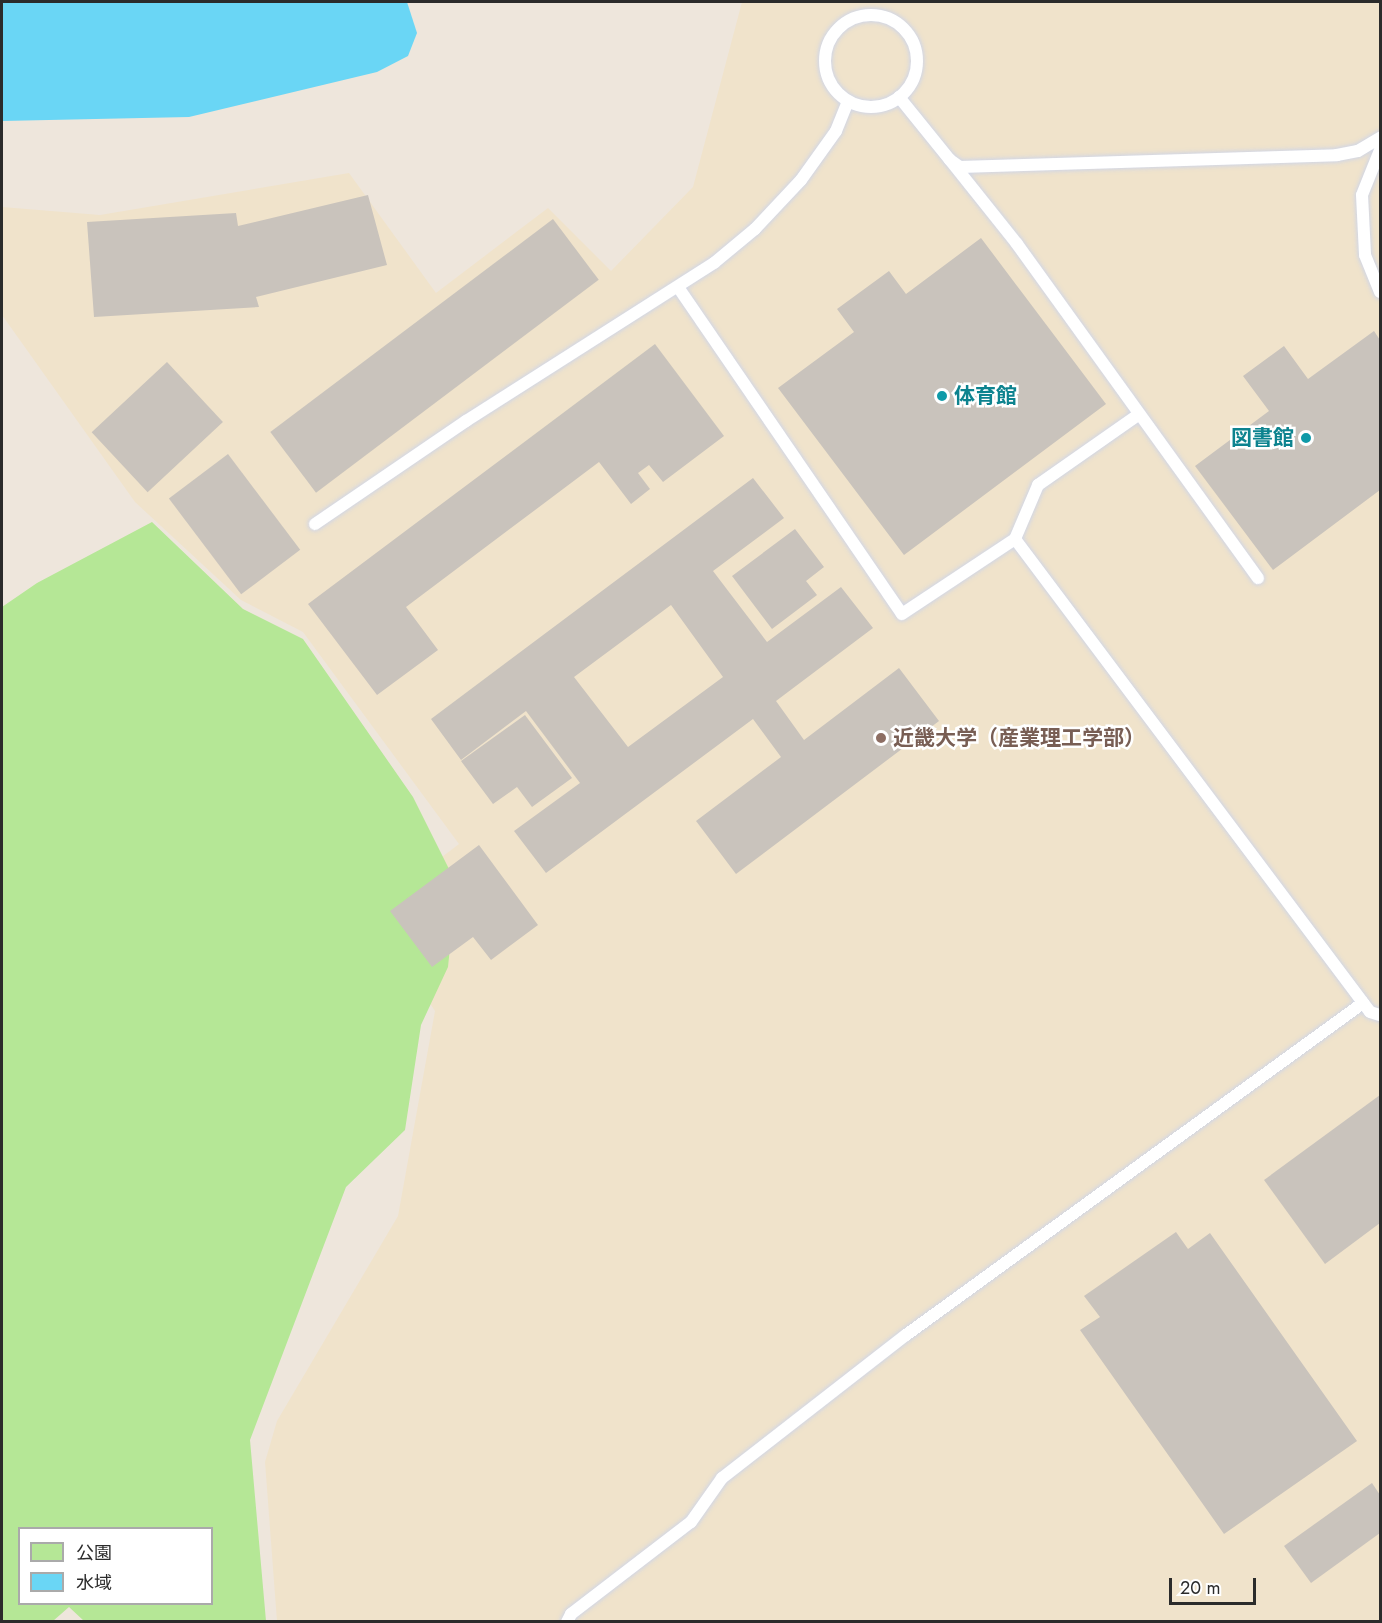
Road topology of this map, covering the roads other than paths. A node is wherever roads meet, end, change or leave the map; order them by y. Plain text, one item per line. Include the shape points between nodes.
1 (869, 8) edge
2 (899, 97) junction
3 (848, 101) junction
4 (1380, 138) edge
5 (1380, 150) edge
6 (950, 160) junction
7 (678, 287) junction
8 (1380, 292) edge
9 (1138, 415) junction
10 (315, 524) dead end
11 (1014, 539) junction
12 (1258, 578) dead end
13 (1363, 1003) junction
14 (1380, 1015) edge
15 (567, 1622) edge

1 - 2 lane via 899,24 916,50 913,80
1 - 3 lane via 842,25 826,50 828,79
2 - 3 lane via 877,107
2 - 6 lane
3 - 7 lane via 836,131 801,180 755,229 714,264
4 - 6 lane via 1358,151 1337,155 970,166
5 - 8 lane via 1370,166 1362,195 1365,255
6 - 9 lane via 1017,244
7 - 10 lane via 466,421
7 - 11 lane via 902,614
9 - 11 lane via 1038,485
9 - 12 lane
11 - 13 lane
13 - 14 lane via 1370,1012
13 - 15 lane via 906,1335 722,1479 691,1522 571,1614

